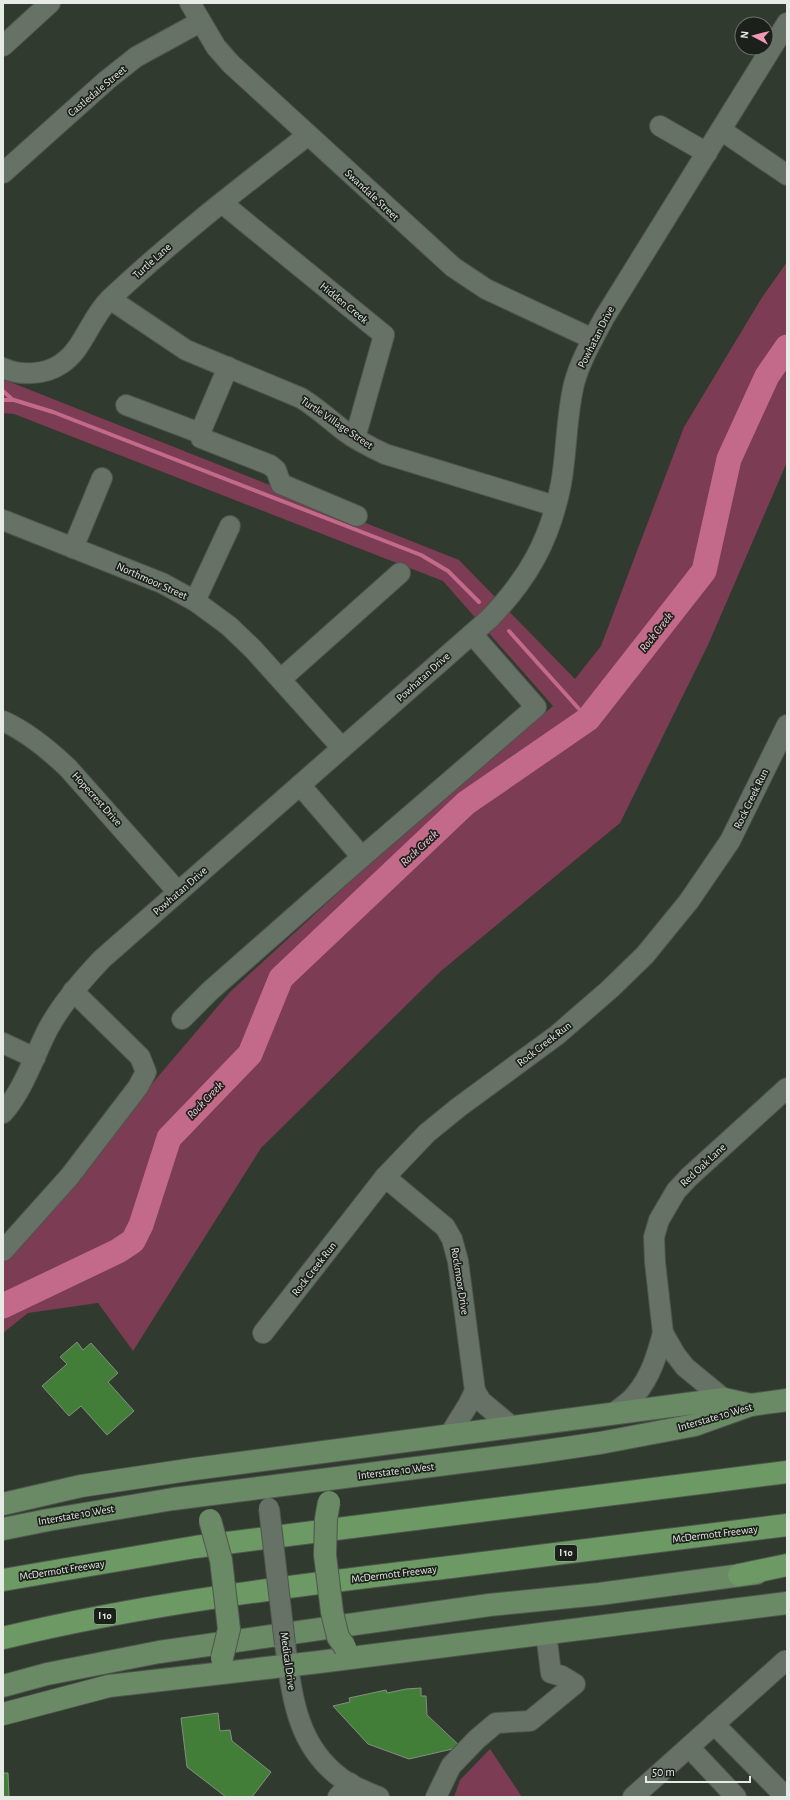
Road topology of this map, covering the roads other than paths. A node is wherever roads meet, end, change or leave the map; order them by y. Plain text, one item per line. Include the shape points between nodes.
1 (50, 3) edge
2 (190, 3) edge
3 (200, 22) junction
4 (787, 23) edge
5 (3, 46) edge
6 (660, 126) dead end
7 (721, 130) junction
8 (308, 135) junction
9 (707, 153) junction
10 (3, 173) edge
11 (787, 175) edge
12 (222, 202) junction
13 (110, 299) junction
14 (593, 340) junction
15 (228, 367) junction
16 (3, 368) edge
17 (126, 405) dead end
18 (200, 433) junction
19 (355, 438) junction
20 (102, 478) dead end
21 (556, 506) junction
22 (357, 516) dead end
23 (3, 520) edge
24 (230, 526) dead end
25 (73, 548) junction
26 (400, 573) dead end
27 (195, 601) junction
28 (472, 634) junction
29 (281, 679) junction
30 (3, 721) edge
31 (787, 725) edge
32 (342, 748) junction
33 (300, 785) junction
34 (362, 857) junction
35 (178, 892) junction
36 (73, 991) junction
37 (182, 1019) dead end
38 (3, 1043) edge
39 (35, 1058) junction
40 (787, 1088) edge
41 (3, 1113) edge
42 (385, 1177) junction
43 (3, 1251) edge
44 (263, 1333) dead end
45 (663, 1333) junction
46 (475, 1391) junction
47 (724, 1399) junction
48 (787, 1400) edge
49 (752, 1405) junction
50 (615, 1412) junction
51 (511, 1426) junction
52 (450, 1434) junction
53 (787, 1472) edge
54 (364, 1475) junction
55 (267, 1486) junction
56 (172, 1499) junction
57 (3, 1504) edge
58 (787, 1525) edge
59 (3, 1529) edge
60 (787, 1565) edge
61 (787, 1570) edge
62 (739, 1575) junction
63 (3, 1580) edge
64 (787, 1603) edge
65 (546, 1633) junction
66 (3, 1638) edge
67 (370, 1656) junction
68 (787, 1662) edge
69 (288, 1666) junction
70 (194, 1677) junction
71 (3, 1686) edge
72 (3, 1714) edge
73 (714, 1724) junction
74 (689, 1747) junction
75 (344, 1790) edge
76 (779, 1790) edge
77 (379, 1797) edge
78 (436, 1797) edge
79 (633, 1797) edge
80 (736, 1797) edge

1 - 5 street
2 - 3 street, Swandale Street
3 - 8 street, Swandale Street via 230,64
3 - 10 street, Castledale Street via 136,57
4 - 7 street, Powhatan Drive
6 - 9 street
7 - 9 street, Powhatan Drive
7 - 11 street
8 - 12 street, Turtle Lane
8 - 14 street, Swandale Street via 453,268 486,289
9 - 14 street, Powhatan Drive via 604,318
12 - 13 street, Turtle Lane via 172,242
12 - 19 street, Hidden Creek via 384,335
13 - 15 street, Turtle Village Street via 186,350
13 - 16 street, Turtle Lane via 90,325 73,355 60,365 29,374
14 - 21 street, Powhatan Drive via 574,383
15 - 18 street
15 - 19 street, Turtle Village Street via 301,398
17 - 18 street
18 - 22 street via 201,438 270,465 276,470 281,484
19 - 21 street, Turtle Village Street via 385,454
20 - 25 street
21 - 28 street, Powhatan Drive via 537,556 524,578
23 - 25 street, Northmoor Street
24 - 27 street
25 - 27 street, Northmoor Street via 162,583
26 - 29 street
27 - 29 street, Northmoor Street via 229,626
28 - 32 street, Powhatan Drive
28 - 34 street via 536,707
29 - 32 street, Northmoor Street
30 - 35 street, Hopecrest Drive via 50,751 68,768
31 - 42 street, Rock Creek Run via 730,841 689,901 644,955 610,989 557,1035 427,1133
32 - 33 street, Powhatan Drive
33 - 34 street
33 - 35 street, Powhatan Drive
34 - 37 street via 210,991
35 - 36 street, Powhatan Drive via 102,959
36 - 39 street, Powhatan Drive via 48,1029
36 - 43 street via 140,1057 146,1072 138,1088 70,1176
38 - 39 street
39 - 41 street, Powhatan Drive
40 - 45 street, Red Oak Lane via 689,1177 676,1191 659,1220 654,1237
42 - 44 street, Rock Creek Run
42 - 46 street, Rockmoor Drive via 445,1227 452,1239 458,1261
45 - 47 street, Red Oak Lane via 685,1367
45 - 50 street, Red Oak Lane via 648,1376 636,1394
46 - 51 street via 481,1401
46 - 52 street
47 - 49 main road
47 - 50 main road
48 - 49 main road, Interstate 10 West
49 - 54 main road, Interstate 10 West via 695,1425 600,1443
50 - 51 main road
51 - 52 main road
52 - 57 main road via 81,1486
53 - 63 highway, McDermott Freeway via 203,1546
54 - 55 main road, Interstate 10 West
54 - 67 main road, bridge via 337,1491 329,1502 325,1555 338,1637 345,1647
55 - 56 main road, Interstate 10 West
55 - 69 street, Medical Drive, bridge
56 - 59 main road, Interstate 10 West
56 - 70 main road, bridge via 195,1507 210,1520 220,1560 229,1628 222,1658 211,1669
58 - 66 highway, McDermott Freeway / I 10 via 208,1599 68,1622
60 - 62 highway
61 - 62 main road
62 - 71 main road via 599,1594 489,1605 159,1652 47,1674
64 - 65 main road
65 - 67 main road
65 - 78 street via 551,1673 575,1684 530,1721 496,1723 451,1766
67 - 69 main road
68 - 73 street via 785,1661
69 - 70 main road
69 - 75 street, Medical Drive via 295,1709 303,1731 317,1755 341,1778
70 - 72 main road via 109,1686
73 - 74 street
73 - 76 street
74 - 79 street
74 - 80 street
75 - 77 street, Medical Drive

